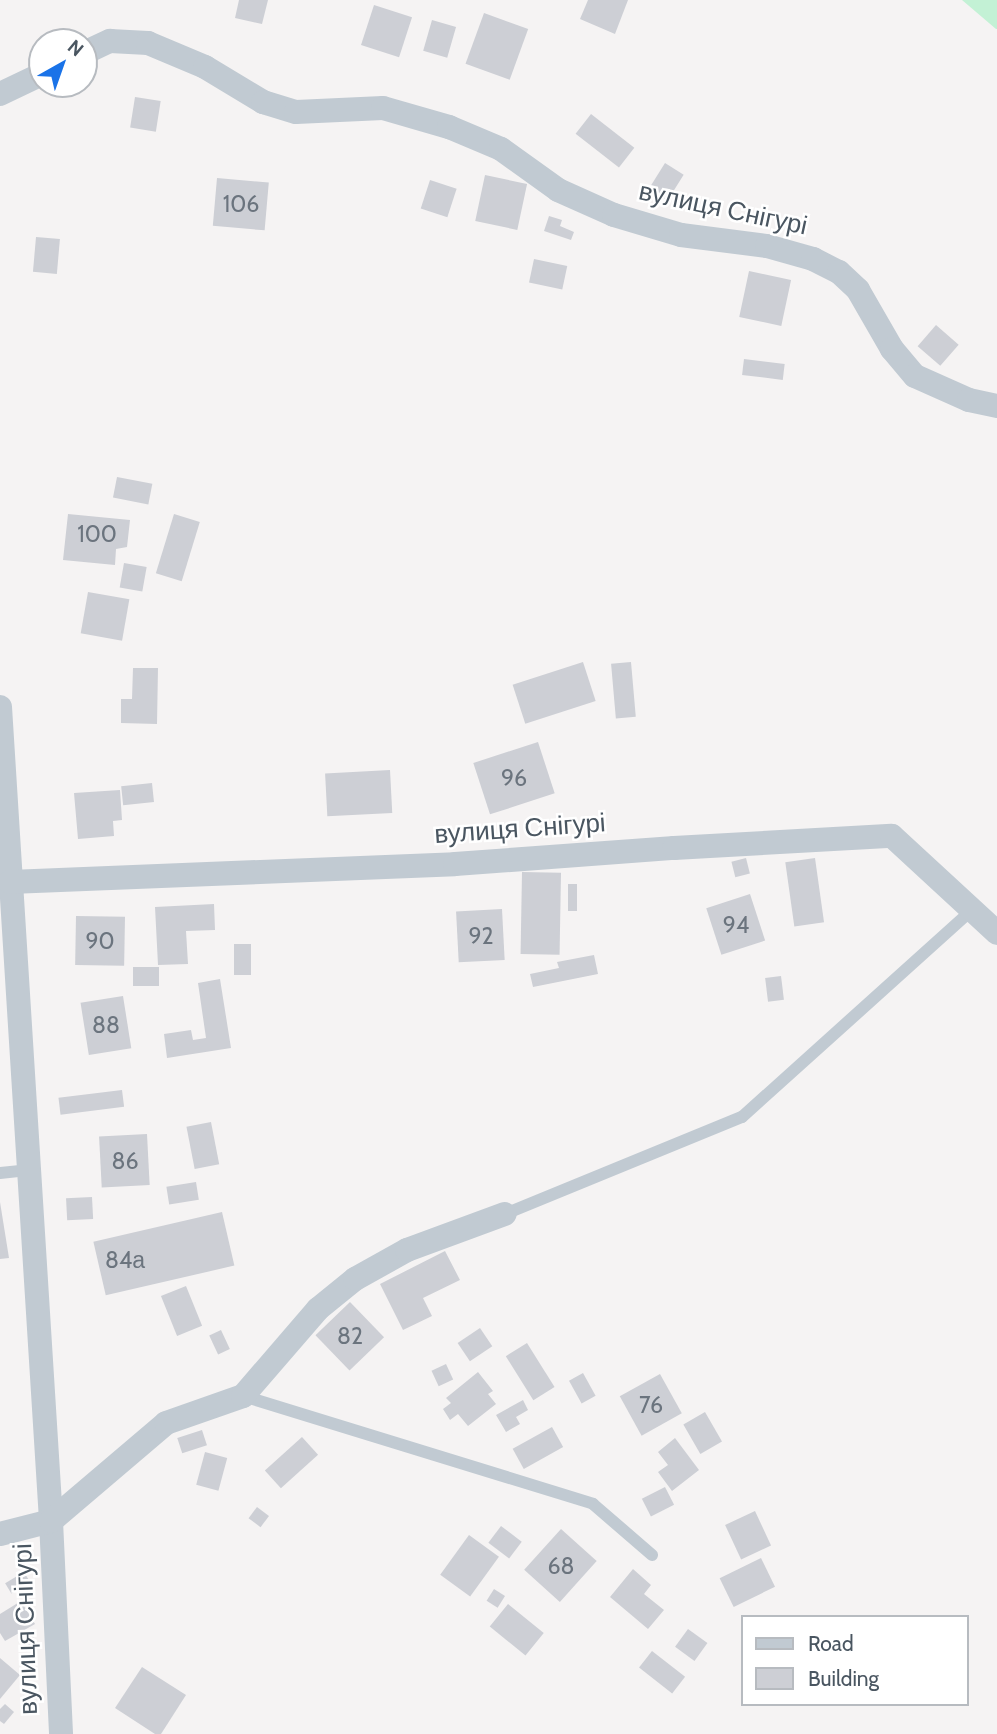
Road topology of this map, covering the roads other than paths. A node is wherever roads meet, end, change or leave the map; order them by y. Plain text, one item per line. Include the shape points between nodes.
1 (98, 47) edge
2 (28, 81) edge
3 (0, 94) edge
4 (997, 406) edge
5 (0, 707) edge
6 (2, 760) edge
7 (10, 882) junction
8 (973, 909) junction
9 (997, 933) edge
10 (8, 964) edge
11 (30, 1170) junction
12 (0, 1173) edge
13 (505, 1214) joint
14 (243, 1396) junction
15 (51, 1521) junction
16 (0, 1534) edge
17 (652, 1555) dead end
18 (61, 1734) edge

1 - 4 street, вулиця Снігурі via 110,41 148,43 205,67 263,102 296,112 383,108 449,127 501,149 558,190 614,215 681,235 767,246 813,259 839,272 858,290 892,349 915,376 969,400
2 - 3 street
5 - 6 street, вулиця Снігурі
6 - 7 street, вулиця Снігурі
7 - 8 street, вулиця Снігурі via 455,864 892,836
7 - 10 street, вулиця Снігурі
8 - 9 street, вулиця Снігурі
8 - 13 lane via 742,1117
10 - 11 street, вулиця Снігурі
11 - 12 lane
11 - 15 street, вулиця Снігурі
13 - 14 street, вулиця Снігурі via 407,1250 355,1279 318,1309
14 - 15 street, вулиця Снігурі via 166,1423
14 - 17 lane via 593,1504
15 - 16 street, вулиця Снігурі
15 - 18 street, вулиця Снігурі

